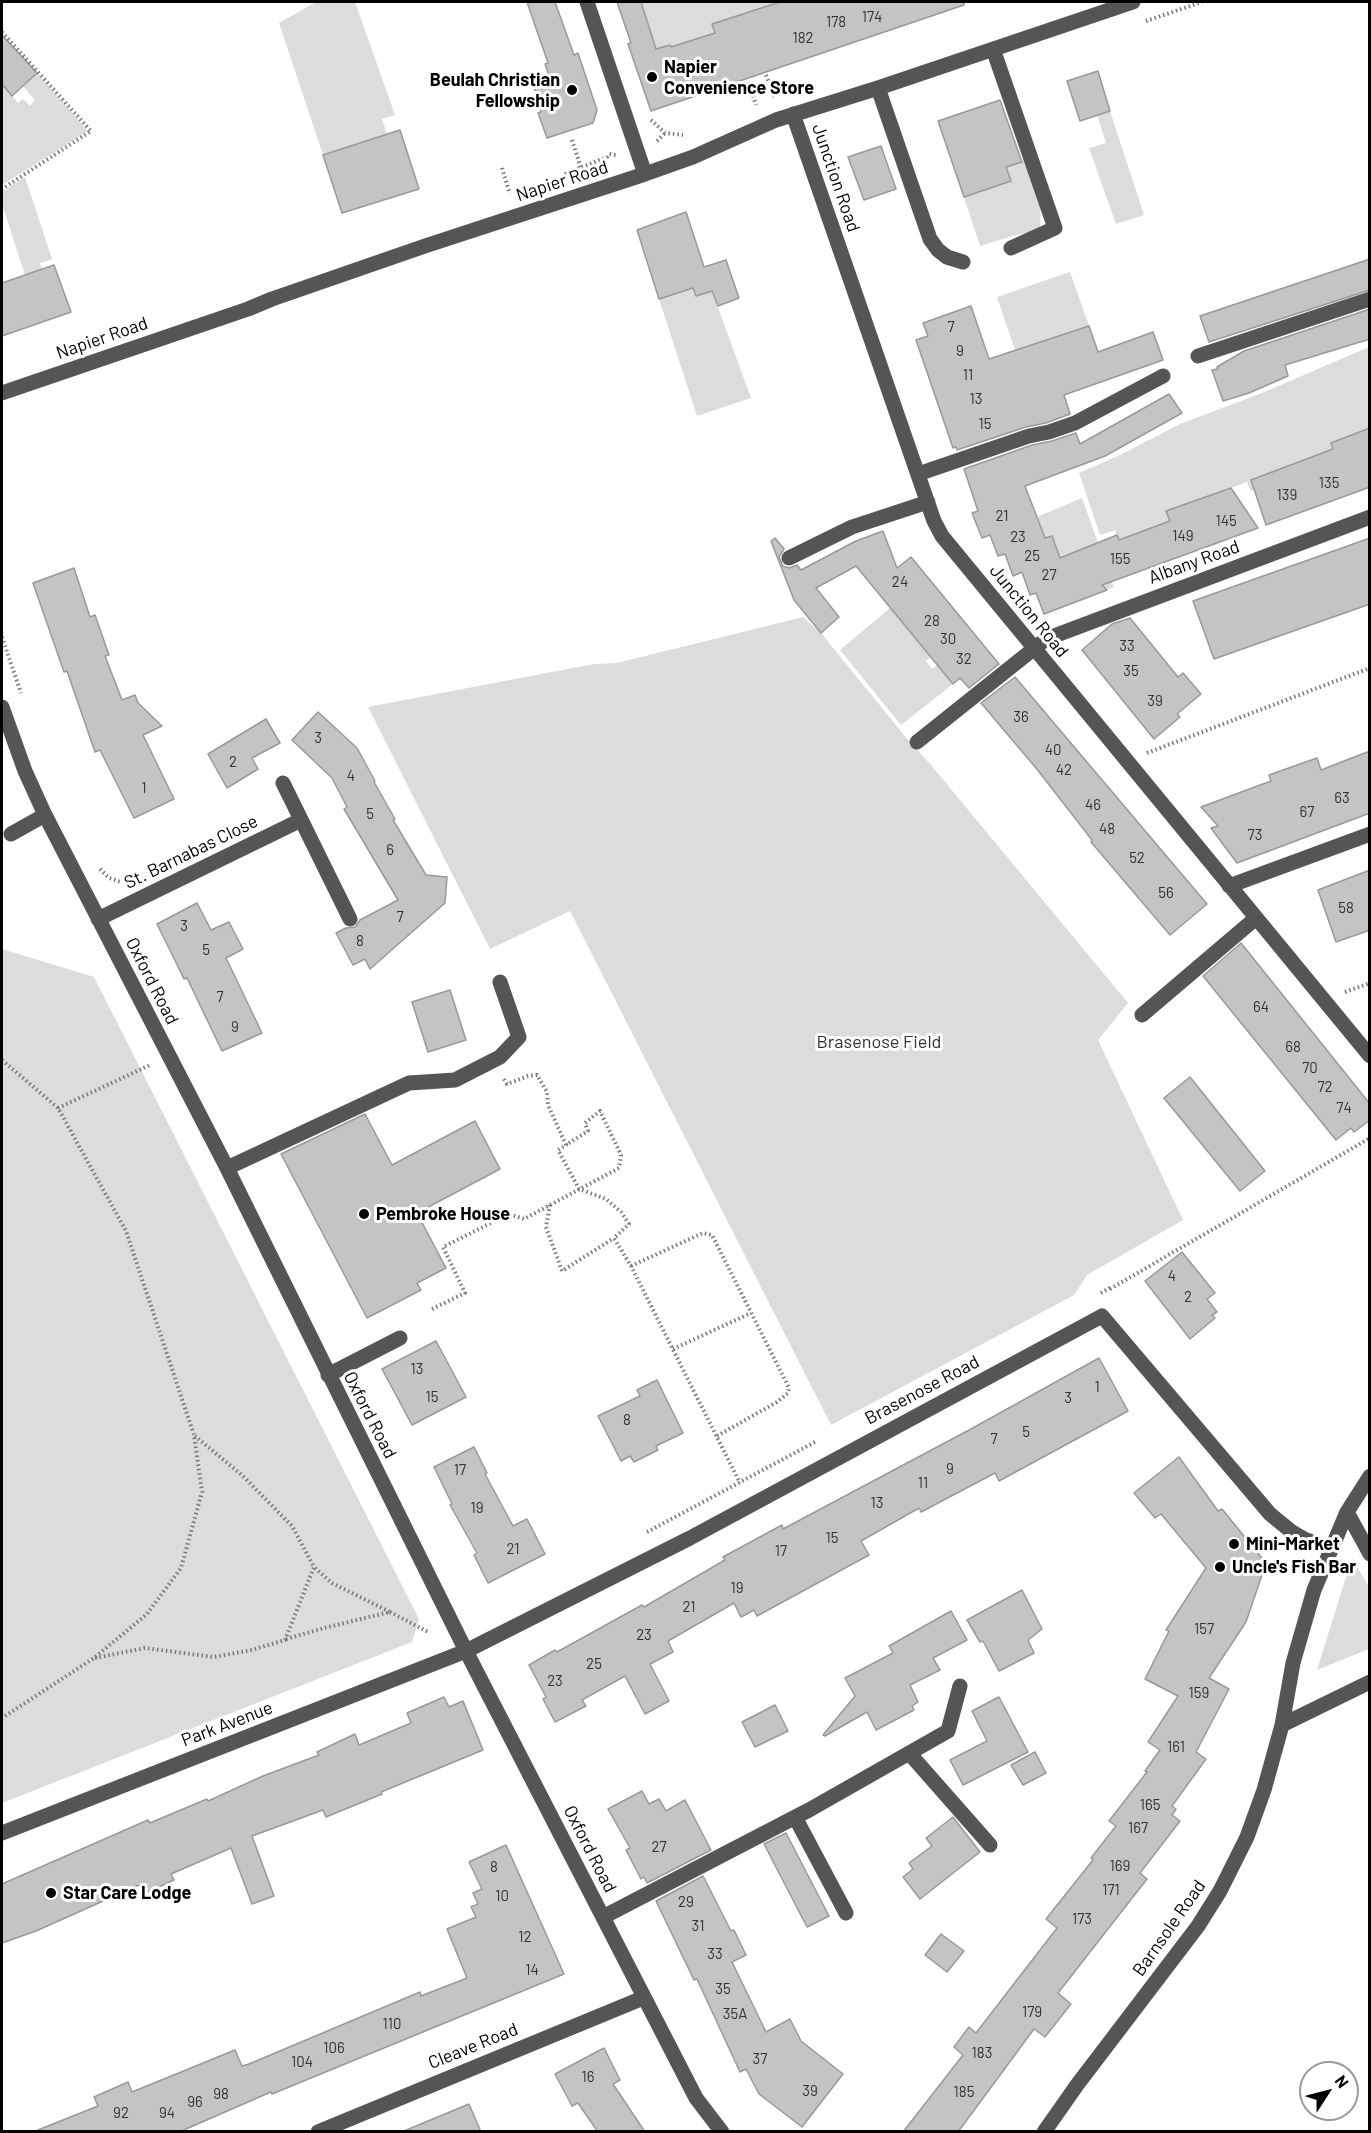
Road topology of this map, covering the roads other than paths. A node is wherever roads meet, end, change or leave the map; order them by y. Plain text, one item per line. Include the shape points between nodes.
1 (587, 2) edge
2 (1133, 2) edge
3 (993, 49) junction
4 (878, 88) junction
5 (793, 114) junction
6 (645, 174) junction
7 (1011, 248) dead end
8 (963, 262) dead end
9 (1370, 299) edge
10 (1198, 357) dead end
11 (1163, 376) dead end
12 (2, 393) edge
13 (918, 474) junction
14 (928, 502) junction
15 (1370, 517) edge
16 (789, 558) dead end
17 (1034, 648) junction
18 (2, 706) edge
19 (917, 742) dead end
20 (283, 783) dead end
21 (45, 815) junction
22 (301, 820) junction
23 (10, 834) dead end
24 (1370, 834) edge
25 (1229, 886) junction
26 (1256, 918) junction
27 (98, 919) junction
28 (350, 919) dead end
29 (500, 982) dead end
30 (1142, 1015) dead end
31 (1370, 1056) edge
32 (227, 1168) junction
33 (400, 1338) dead end
34 (327, 1375) junction
35 (1370, 1476) edge
36 (1347, 1512) junction
37 (1331, 1548) junction
38 (1370, 1554) edge
39 (466, 1651) junction
40 (1370, 1682) edge
41 (960, 1686) dead end
42 (1282, 1725) junction
43 (909, 1753) junction
44 (795, 1817) junction
45 (2, 1833) edge
46 (990, 1845) dead end
47 (846, 1913) dead end
48 (603, 1917) junction
49 (643, 1998) junction
50 (318, 2132) edge
51 (722, 2132) edge
52 (1044, 2132) edge

1 - 6 street
2 - 3 street, Napier Road
3 - 4 street, Napier Road
3 - 7 street via 1055,228
4 - 5 street, Napier Road
4 - 8 street via 930,239 947,257
5 - 6 street, Napier Road
5 - 13 street, Junction Road
6 - 12 street, Napier Road
9 - 10 street
11 - 13 street via 1076,423
13 - 14 street, Junction Road
14 - 16 street via 852,527
14 - 17 street, Junction Road via 942,536
15 - 17 street, Albany Road via 1055,634
17 - 19 street, Albany Road
17 - 25 street, Junction Road
18 - 21 street, Oxford Road
20 - 22 street
21 - 23 street
21 - 27 street, Oxford Road
22 - 27 street, St. Barnabas Close
22 - 28 street
24 - 25 street
25 - 26 street, Junction Road
26 - 30 street
26 - 31 street, Junction Road
27 - 32 street, Oxford Road
29 - 32 street via 519,1037 500,1057 455,1080 409,1083
32 - 34 street, Oxford Road
33 - 34 street
34 - 39 street, Oxford Road
35 - 36 street, Barnsole Road
36 - 37 street, Barnsole Road
36 - 38 street
37 - 39 street, Brasenose Road via 1306,1540 1270,1514 1102,1316 690,1538
37 - 42 street, Barnsole Road via 1293,1663
39 - 45 street, Park Avenue
39 - 48 street, Oxford Road
40 - 42 street
41 - 43 street via 948,1731
42 - 52 street, Barnsole Road via 1247,1837 1220,1891
43 - 44 street
43 - 46 street
44 - 47 street
44 - 48 street
48 - 49 street, Oxford Road
49 - 50 street, Cleave Road
49 - 51 street, Oxford Road via 696,2098

